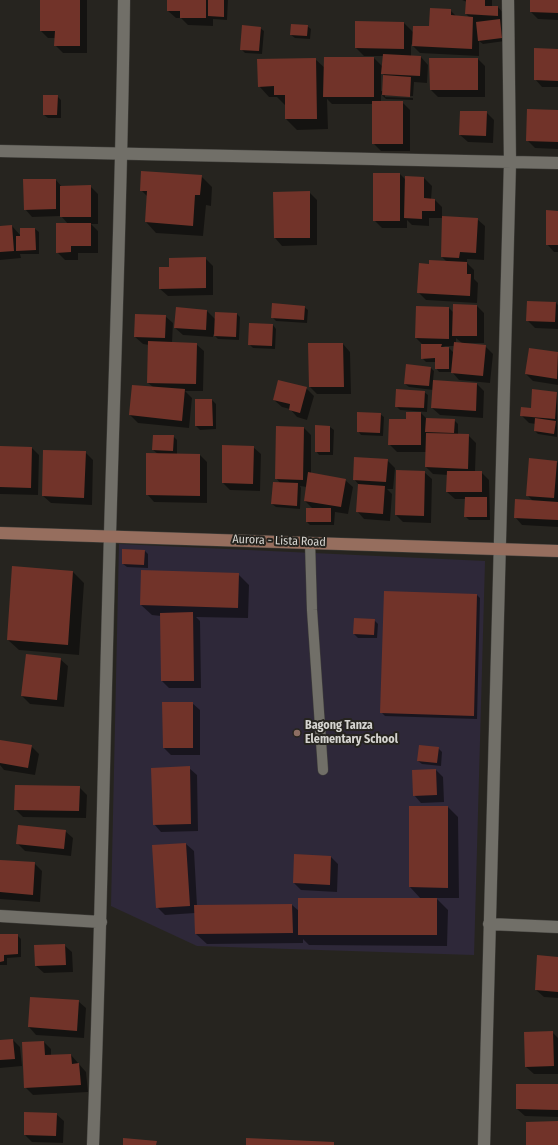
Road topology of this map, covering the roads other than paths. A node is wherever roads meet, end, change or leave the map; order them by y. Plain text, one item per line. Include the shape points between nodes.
1 (124, 0) edge
2 (508, 0) edge
3 (0, 151) edge
4 (122, 153) junction
5 (510, 162) junction
6 (558, 163) edge
7 (0, 533) edge
8 (110, 535) junction
9 (310, 542) junction
10 (499, 550) junction
11 (558, 551) edge
12 (323, 770) dead end
13 (0, 916) edge
14 (101, 922) junction
15 (489, 924) junction
16 (558, 927) edge
17 (93, 1145) edge
18 (484, 1145) edge

1 - 4 street
2 - 5 street
3 - 4 street
4 - 5 street
4 - 8 street
5 - 6 street
5 - 10 street
7 - 8 street, Aurora - Lista Road
8 - 9 street, Aurora - Lista Road
8 - 14 street
9 - 10 street, Aurora - Lista Road
9 - 12 lane
10 - 11 street, Aurora - Lista Road
10 - 15 street
13 - 14 street
14 - 17 street
15 - 16 street
15 - 18 street

